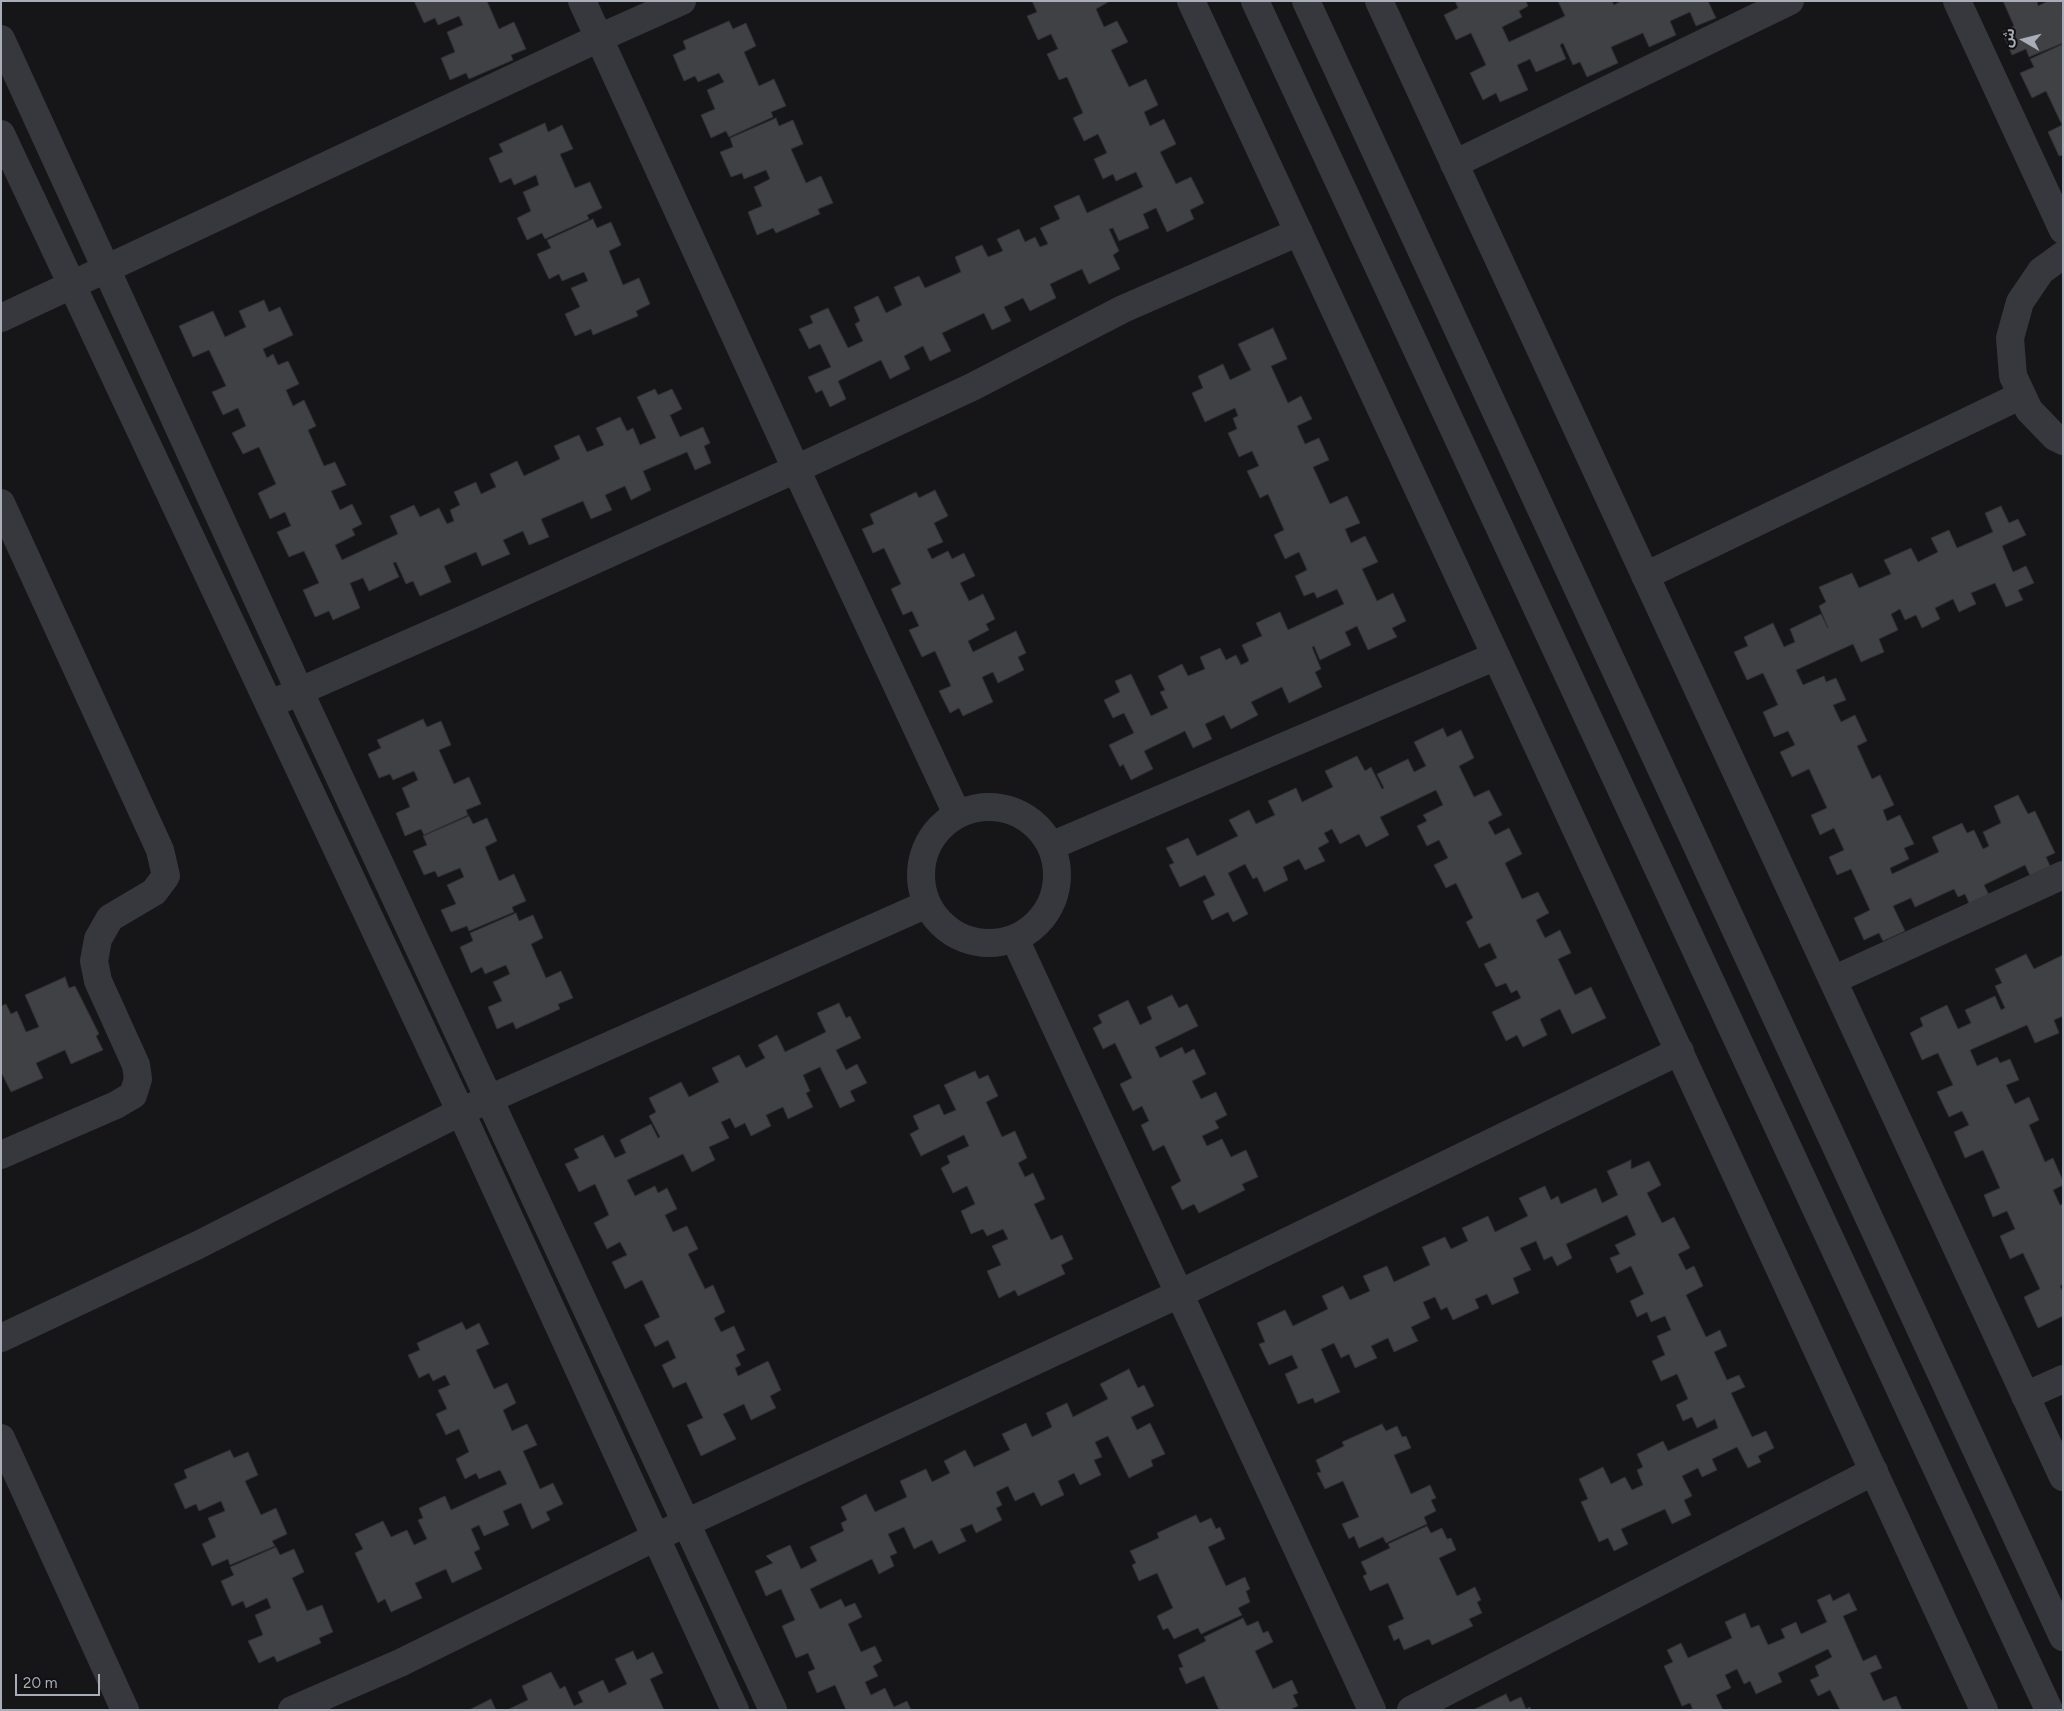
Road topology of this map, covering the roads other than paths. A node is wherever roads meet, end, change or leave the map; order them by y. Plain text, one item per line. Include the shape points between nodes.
1 (582, 1) edge
2 (682, 1) edge
3 (1191, 1) edge
4 (1255, 1) edge
5 (1306, 1) edge
6 (1379, 1) edge
7 (1790, 1) edge
8 (1957, 1) edge
9 (599, 38) junction
10 (1, 39) edge
11 (1, 134) edge
12 (1454, 164) junction
13 (2063, 230) edge
14 (1299, 232) junction
15 (2063, 255) edge
16 (106, 268) junction
17 (73, 286) junction
18 (1, 318) edge
19 (2022, 395) junction
20 (2063, 441) edge
21 (796, 469) junction
22 (1, 503) edge
23 (1645, 576) junction
24 (1496, 656) junction
25 (299, 690) junction
26 (269, 705) junction
27 (957, 814) junction
28 (1051, 846) junction
29 (2063, 875) edge
30 (927, 904) junction
31 (1015, 939) junction
32 (1833, 980) junction
33 (1680, 1051) junction
34 (489, 1099) junction
35 (460, 1112) junction
36 (1, 1155) edge
37 (1179, 1294) junction
38 (1, 1338) edge
39 (2063, 1379) edge
40 (2025, 1396) junction
41 (1, 1438) edge
42 (1874, 1471) junction
43 (2063, 1477) edge
44 (686, 1523) junction
45 (656, 1537) junction
46 (2063, 1637) edge
47 (125, 1710) edge
48 (292, 1710) edge
49 (735, 1710) edge
50 (772, 1710) edge
51 (1372, 1710) edge
52 (1411, 1710) edge
53 (1984, 1710) edge
54 (2049, 1710) edge

1 - 9 street
2 - 9 street
3 - 14 street
4 - 54 street
5 - 46 street
6 - 12 street
7 - 12 street
8 - 13 street
9 - 16 street
9 - 21 street
10 - 16 street
11 - 17 street
12 - 23 street
14 - 21 street via 1123,309 972,387
14 - 24 street
15 - 19 street via 2041,271 2020,302 2010,338 2013,376
16 - 17 street
16 - 25 street
17 - 18 street
17 - 26 street
19 - 20 street via 2029,410
19 - 23 street
21 - 25 street
21 - 27 street
22 - 36 street via 160,850 166,876 154,892 110,918 98,938 94,961 98,981 136,1065 138,1079 133,1095
23 - 32 street
24 - 28 street
24 - 33 street
25 - 26 street
25 - 34 street
26 - 35 street
27 - 28 street via 978,807 1007,809 1021,814 1039,828
27 - 30 street via 938,828 926,847 920,870 922,893
28 - 31 street via 1057,868 1056,890 1048,910 1034,928
29 - 32 street
30 - 31 street via 948,931 969,942 992,944
30 - 34 street
31 - 37 street
32 - 40 street
33 - 37 street
33 - 42 street
34 - 35 street
34 - 44 street
35 - 38 street via 198,1246
35 - 45 street
37 - 44 street
37 - 51 street
39 - 40 street
40 - 43 street
41 - 47 street
42 - 52 street
42 - 53 street
44 - 45 street
44 - 50 street
45 - 48 street via 400,1663
45 - 49 street

